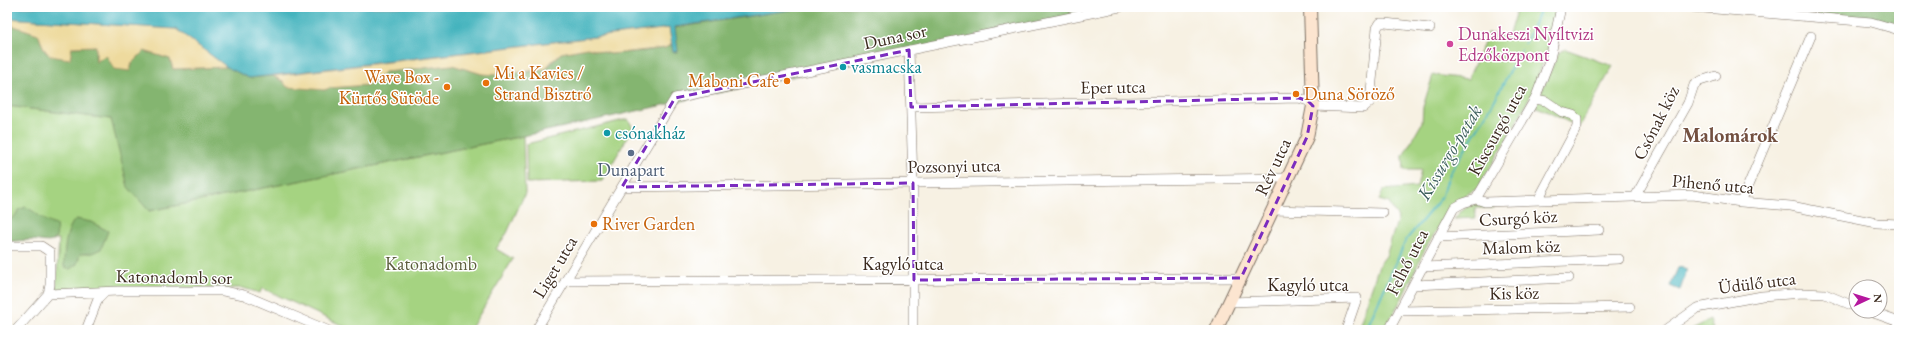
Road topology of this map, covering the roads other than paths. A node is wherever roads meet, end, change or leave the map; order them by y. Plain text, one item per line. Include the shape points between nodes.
1 (1120, 7) edge
2 (1310, 7) edge
3 (1561, 7) edge
4 (1691, 7) edge
5 (1430, 28) dead end
6 (1899, 30) edge
7 (1810, 36) dead end
8 (909, 50) junction
9 (1716, 76) dead end
10 (676, 98) joint
11 (1535, 99) junction
12 (1313, 106) junction
13 (911, 107) junction
14 (1287, 178) junction
15 (914, 183) junction
16 (622, 187) junction
17 (1634, 197) junction
18 (1476, 199) junction
19 (1538, 200) junction
20 (1741, 202) junction
21 (1272, 210) junction
22 (1383, 213) dead end
23 (1899, 224) edge
24 (1599, 230) dead end
25 (1438, 237) junction
26 (7, 246) edge
27 (1619, 259) dead end
28 (1424, 267) junction
29 (1241, 278) junction
30 (1569, 278) dead end
31 (914, 280) junction
32 (565, 281) junction
33 (1414, 285) junction
34 (48, 294) junction
35 (96, 295) junction
36 (1229, 302) junction
37 (1848, 304) edge
38 (1630, 307) dead end
39 (1399, 311) junction
40 (1888, 318) edge
41 (1899, 322) edge
42 (16, 330) edge
43 (86, 330) edge
44 (327, 330) edge
45 (536, 330) edge
46 (913, 330) edge
47 (1216, 330) edge
48 (1346, 330) edge
49 (1389, 330) edge
50 (1666, 330) edge

1 - 8 street, Duna sor
2 - 12 street, Rév utca
3 - 11 street, Kiscsurgó utca via 1550,58
4 - 6 street via 1871,22
5 - 12 street via 1380,24 1377,28 1370,102 1367,106
7 - 20 street
8 - 10 street, Duna sor
8 - 13 street
9 - 17 street, Csónak köz via 1694,85 1688,103
10 - 16 street, Liget utca
11 - 18 street, Kiscsurgó utca
11 - 19 street via 1546,101 1562,112 1573,114 1577,120 1577,126
12 - 13 street, Eper utca via 1308,101 1298,98
12 - 14 street, Rév utca via 1307,137
13 - 15 street
14 - 15 street, Pozsonyi utca
14 - 21 street, Rév utca
15 - 16 street, Pozsonyi utca
15 - 31 street
16 - 32 street, Liget utca
17 - 19 street, Pihenő utca
17 - 20 street, Pihenő utca via 1693,195
18 - 19 street, Pihenő utca via 1485,202
18 - 25 street, Felhő utca via 1463,202 1454,208
20 - 23 street, Pihenő utca via 1791,206 1877,223
21 - 22 street
21 - 29 street, Rév utca
24 - 25 street, Csurgó köz
25 - 28 street, Felhő utca
26 - 34 street via 41,246 50,252
27 - 28 street, Malom köz
28 - 33 street, Felhő utca
29 - 31 street, Kagyló utca
29 - 36 street, Rév utca
30 - 33 street
31 - 32 street, Kagyló utca
31 - 46 street
32 - 45 street, Liget utca
33 - 39 street, Felhő utca
34 - 35 street, Katonadomb sor
34 - 42 street
35 - 43 street, Katonadomb sor
35 - 44 street, Katonadomb sor via 105,292 223,291 244,295
36 - 47 street, Rév utca
36 - 48 street, Kagyló utca via 1357,298
37 - 50 street, Üdülő utca via 1825,294 1762,296 1697,308
38 - 39 street, Kis köz
39 - 49 street, Felhő utca
40 - 41 street

